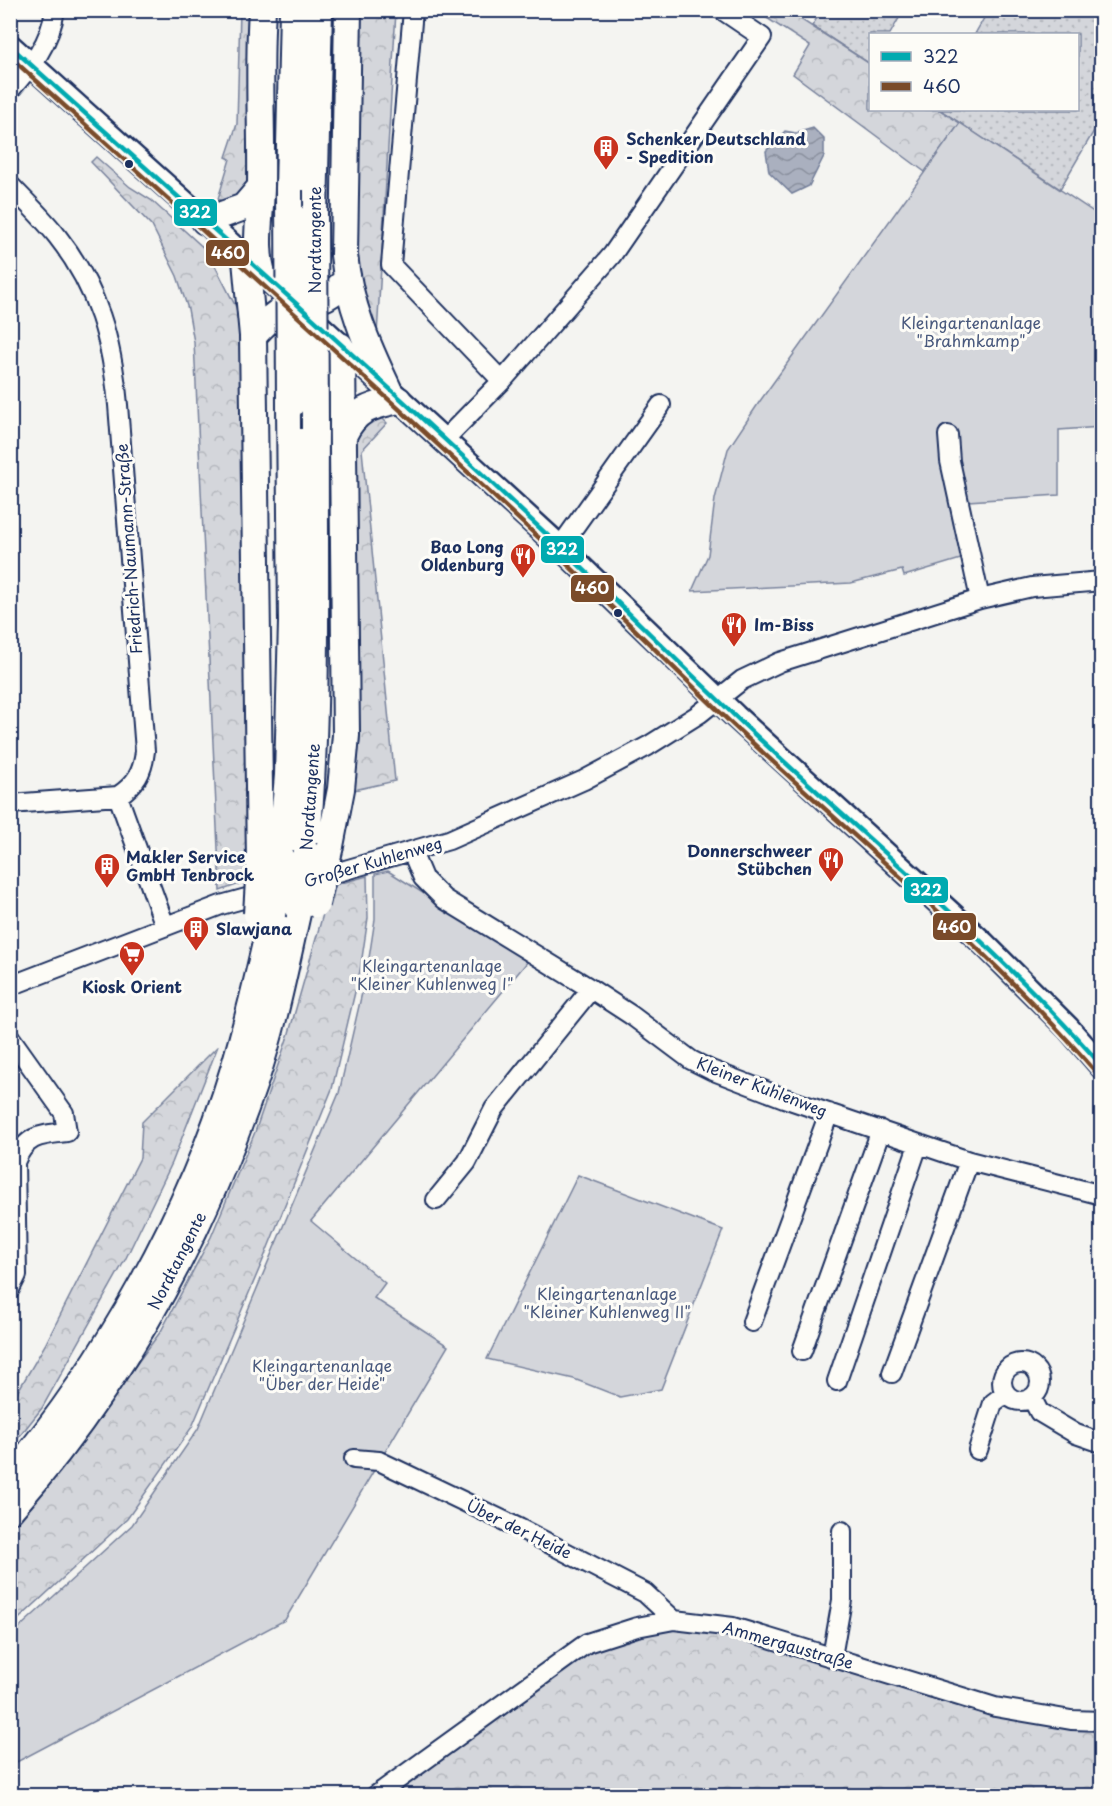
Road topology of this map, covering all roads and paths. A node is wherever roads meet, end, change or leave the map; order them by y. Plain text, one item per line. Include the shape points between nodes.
1 (56, 10) edge
2 (262, 10) edge
3 (293, 10) edge
4 (319, 10) edge
5 (348, 10) edge
6 (413, 10) edge
7 (722, 10) edge
8 (10, 46) edge
9 (32, 66) junction
10 (10, 90) edge
11 (10, 185) edge
12 (261, 187) junction
13 (205, 221) junction
14 (254, 268) junction
15 (347, 279) junction
16 (297, 306) junction
17 (253, 336) junction
18 (340, 346) junction
19 (502, 381) junction
20 (393, 394) junction
21 (661, 405) dead end
22 (344, 434) junction
23 (948, 435) dead end
24 (443, 441) junction
25 (560, 547) junction
26 (1101, 581) edge
27 (980, 599) junction
28 (718, 700) junction
29 (118, 796) junction
30 (10, 804) edge
31 (318, 849) junction
32 (412, 852) junction
33 (271, 861) junction
34 (165, 926) junction
35 (10, 986) edge
36 (591, 989) junction
37 (264, 1009) junction
38 (10, 1037) edge
39 (1101, 1066) edge
40 (829, 1113) junction
41 (880, 1130) junction
42 (918, 1144) junction
43 (969, 1161) junction
44 (1101, 1196) edge
45 (436, 1200) dead end
46 (10, 1289) edge
47 (752, 1322) dead end
48 (802, 1351) dead end
49 (892, 1373) dead end
50 (837, 1382) dead end
51 (1005, 1394) junction
52 (1032, 1398) junction
53 (1101, 1443) edge
54 (978, 1450) dead end
55 (354, 1459) dead end
56 (10, 1477) edge
57 (10, 1510) edge
58 (842, 1531) dead end
59 (674, 1620) junction
60 (832, 1657) junction
61 (1101, 1721) edge
62 (375, 1796) edge

1 - 9 street via 48,40
2 - 12 highway
3 - 33 highway, Nordtangente, bridge via 292,622 288,775
4 - 31 highway, Nordtangente, bridge via 313,775
5 - 15 highway via 344,255
6 - 19 street via 391,265
7 - 19 street via 762,37 612,255
8 - 9 main road
9 - 10 street
9 - 13 main road
11 - 29 street, Friedrich-Naumann-Straße via 56,233 85,275 104,324 116,376 145,752 138,778
12 - 13 highway via 244,207
12 - 14 highway via 259,261
13 - 14 main road
14 - 16 main road
14 - 17 highway
15 - 16 highway via 331,295
15 - 20 highway via 361,331
16 - 17 highway via 278,313
16 - 18 main road
17 - 33 highway
18 - 20 main road
18 - 22 highway
19 - 24 street
20 - 22 highway via 351,420
20 - 24 main road
21 - 25 street
22 - 31 highway via 346,735 341,789
23 - 27 street via 950,461
24 - 25 main road
25 - 28 main road
26 - 27 street, Großer Kuhlenweg via 1032,587
27 - 28 street, Großer Kuhlenweg via 780,662 741,680
28 - 32 street, Großer Kuhlenweg via 648,746 584,780 486,825
28 - 39 main road via 982,943
29 - 30 street
29 - 34 street
31 - 37 highway, bridge via 297,975
32 - 34 street, Großer Kuhlenweg via 221,905
32 - 36 street, Kleiner Kuhlenweg via 423,879 444,899
33 - 37 highway, bridge via 264,917 246,978
34 - 35 street, Großer Kuhlenweg
36 - 40 street, Kleiner Kuhlenweg via 691,1060
36 - 45 street via 494,1109 467,1162
37 - 56 highway, Nordtangente via 233,1072 208,1142 149,1271 82,1383
37 - 57 highway, Nordtangente via 255,1079 230,1150 168,1282 99,1397 66,1444
38 - 46 street via 64,1113 67,1132 34,1137 15,1162 17,1275
40 - 41 street, Kleiner Kuhlenweg
40 - 47 street
41 - 42 street, Kleiner Kuhlenweg
41 - 48 street
42 - 43 street, Kleiner Kuhlenweg
42 - 50 street
43 - 44 street, Kleiner Kuhlenweg
43 - 49 street
51 - 52 street via 1019,1401
51 - 52 street via 1001,1386 1004,1371 1017,1363 1027,1363 1038,1373 1040,1381
51 - 54 street via 993,1403
52 - 53 street via 1039,1412 1076,1434
55 - 59 street, Über der Heide via 378,1461 519,1528 645,1593
58 - 60 street via 842,1600
59 - 60 street, Ammergaustraße via 733,1627
59 - 62 street, Ammergaustraße via 587,1643
60 - 61 street, Ammergaustraße via 995,1707

